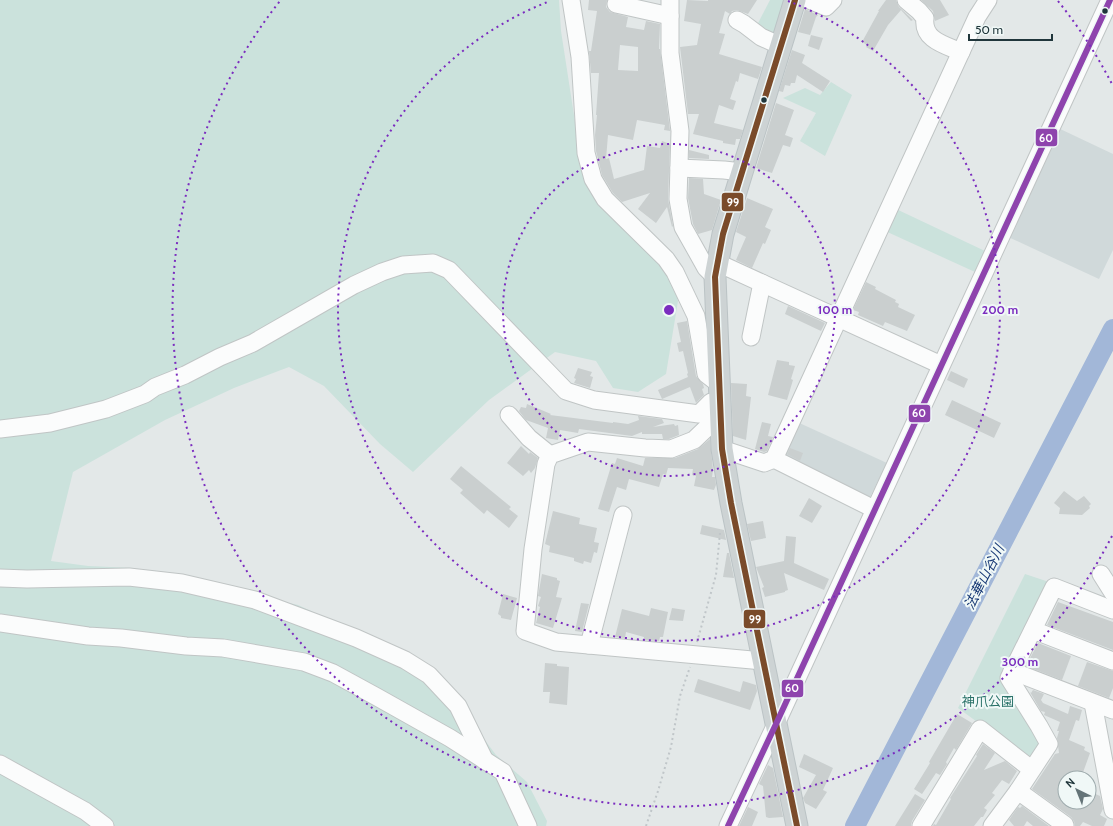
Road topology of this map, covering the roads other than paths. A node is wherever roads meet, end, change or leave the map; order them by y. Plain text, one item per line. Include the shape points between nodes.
1 (571, 0) edge
2 (795, 0) edge
3 (809, 0) edge
4 (833, 0) edge
5 (906, 0) edge
6 (988, 0) edge
7 (1105, 2) edge
8 (616, 4) dead end
9 (670, 8) edge
10 (736, 20) dead end
11 (781, 46) junction
12 (961, 52) junction
13 (679, 168) junction
14 (742, 172) junction
15 (624, 203) dead end
16 (640, 234) junction
17 (716, 270) junction
18 (762, 284) junction
19 (839, 318) junction
20 (751, 337) dead end
21 (941, 365) junction
22 (720, 393) junction
23 (509, 415) dead end
24 (0, 429) edge
25 (722, 448) junction
26 (550, 455) junction
27 (774, 459) junction
28 (874, 509) junction
29 (623, 515) dead end
30 (1101, 574) dead end
31 (0, 578) edge
32 (1113, 593) edge
33 (1113, 610) edge
34 (0, 623) edge
35 (1033, 630) junction
36 (589, 645) junction
37 (763, 661) junction
38 (1113, 661) edge
39 (1012, 671) junction
40 (1093, 703) junction
41 (1113, 710) edge
42 (776, 724) junction
43 (485, 761) junction
44 (0, 764) edge
45 (1031, 769) junction
46 (1018, 791) junction
47 (1113, 810) edge
48 (105, 826) edge
49 (528, 826) edge
50 (728, 826) edge
51 (797, 826) edge
52 (921, 826) edge
53 (992, 826) edge
54 (1064, 826) edge

1 - 16 street via 580,57 586,153 593,180 605,199
2 - 11 main road
3 - 4 street via 826,6
5 - 12 street via 925,18 924,23 932,39
6 - 12 street
7 - 21 street
8 - 9 street
9 - 13 street via 670,54 680,132
10 - 11 street via 761,37
11 - 14 main road
12 - 19 street
13 - 14 street
13 - 17 street via 678,199 683,227 706,268
14 - 17 main road via 723,234
15 - 16 street
16 - 22 street via 666,259 675,272 696,316 706,374
17 - 18 street
17 - 22 main road
18 - 19 street
18 - 20 street
19 - 21 street
19 - 27 street
21 - 28 street
22 - 24 street via 699,414 594,400 566,391 449,270 433,263 403,265 382,272 354,285 253,343 145,394 106,409 50,423
22 - 25 main road
22 - 26 street via 715,420 694,440 671,449 588,442
23 - 26 street via 529,438
25 - 27 street via 764,463
25 - 37 main road
26 - 36 street via 546,464 533,549 525,631 556,642
27 - 28 street
28 - 42 street
29 - 36 street
30 - 32 street
31 - 43 street via 130,577 182,583 255,600 356,638 405,660 429,675 458,706
33 - 35 street via 1054,588
34 - 43 street via 88,636 223,648 304,662 377,697
35 - 38 street
35 - 39 street
36 - 37 street
37 - 42 main road
39 - 40 street
39 - 45 street via 1010,678 1049,744
40 - 41 street
40 - 47 street
42 - 50 street
42 - 51 main road
43 - 49 street via 503,772
44 - 48 street via 85,811
45 - 46 street
45 - 52 street via 980,729
46 - 53 street
46 - 54 street

